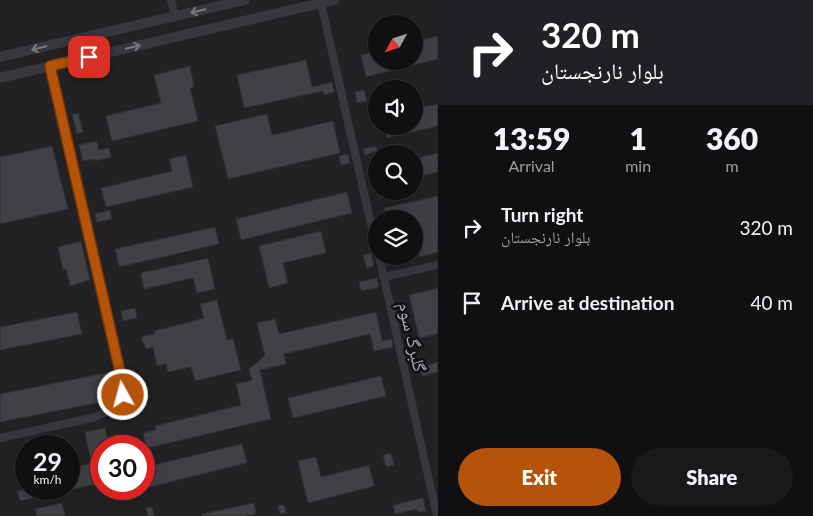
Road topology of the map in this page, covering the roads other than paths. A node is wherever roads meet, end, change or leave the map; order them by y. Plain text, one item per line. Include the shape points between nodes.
1 (171, 0) edge
2 (245, 0) edge
3 (334, 0) edge
4 (320, 3) junction
5 (175, 17) junction
6 (0, 57) edge
7 (50, 66) junction
8 (0, 78) edge
9 (368, 211) edge
10 (438, 264) edge
11 (380, 265) edge
12 (383, 277) junction
13 (0, 438) edge
14 (438, 516) edge

1 - 5 street
2 -> 5 street
3 - 4 street
7 -> 4 street
4 - 9 street
5 -> 6 street
7 - 8 street
7 - 13 street via 123,395 114,407 96,417
10 - 12 street
11 - 12 street, گلبرگ سوم
12 - 14 street, گلبرگ سوم

